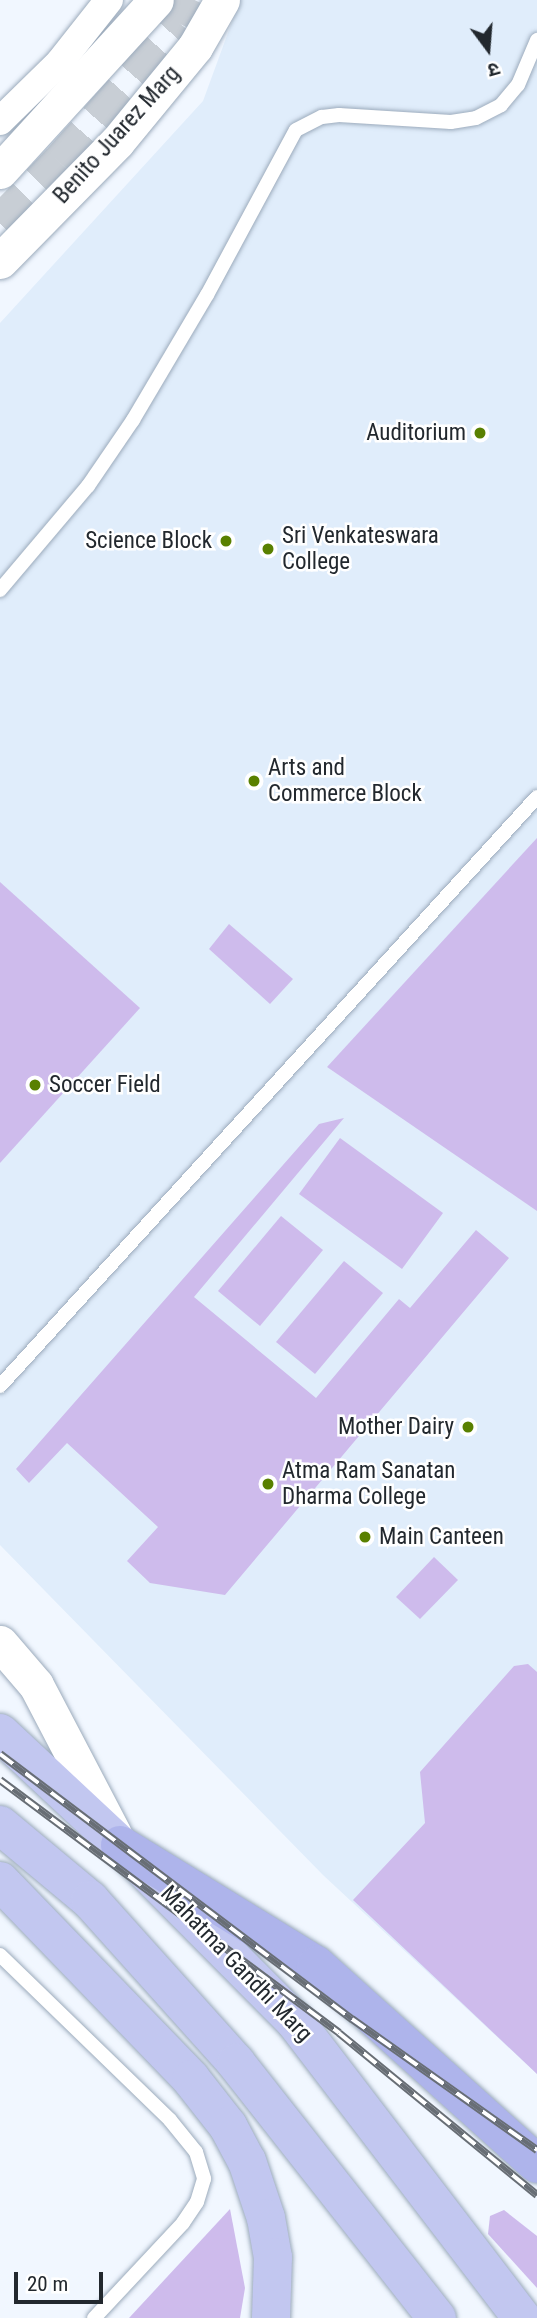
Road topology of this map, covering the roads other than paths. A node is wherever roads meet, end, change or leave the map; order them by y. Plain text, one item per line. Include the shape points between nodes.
1 (109, 0) edge
2 (156, 0) edge
3 (222, 0) edge
4 (537, 40) edge
5 (0, 121) edge
6 (0, 171) edge
7 (0, 261) edge
8 (0, 590) edge
9 (537, 797) edge
10 (0, 1386) edge
11 (0, 1643) edge
12 (0, 1733) edge
13 (0, 1825) edge
14 (120, 1845) junction
15 (0, 1881) edge
16 (0, 1955) edge
17 (537, 2164) edge
18 (94, 2318) edge
19 (271, 2318) edge
20 (437, 2318) edge
21 (522, 2318) edge

1 - 5 street via 60,62
2 - 6 street
3 - 7 street, Benito Juarez Marg via 195,47 117,142
4 - 8 lane via 519,85 501,105 476,117 450,122 339,115 322,117 296,130 133,420 88,486
9 - 10 lane
11 - 14 street via 36,1685
12 - 14 main road, Mahatma Gandhi Marg
13 - 20 main road via 90,1900 236,2063
14 - 17 highway via 316,1965
14 - 21 main road, Mahatma Gandhi Marg via 294,2020
15 - 19 main road via 191,2079 228,2126 247,2161 266,2218 273,2257
16 - 18 lane via 170,2120 196,2152 204,2179 197,2202 183,2223

